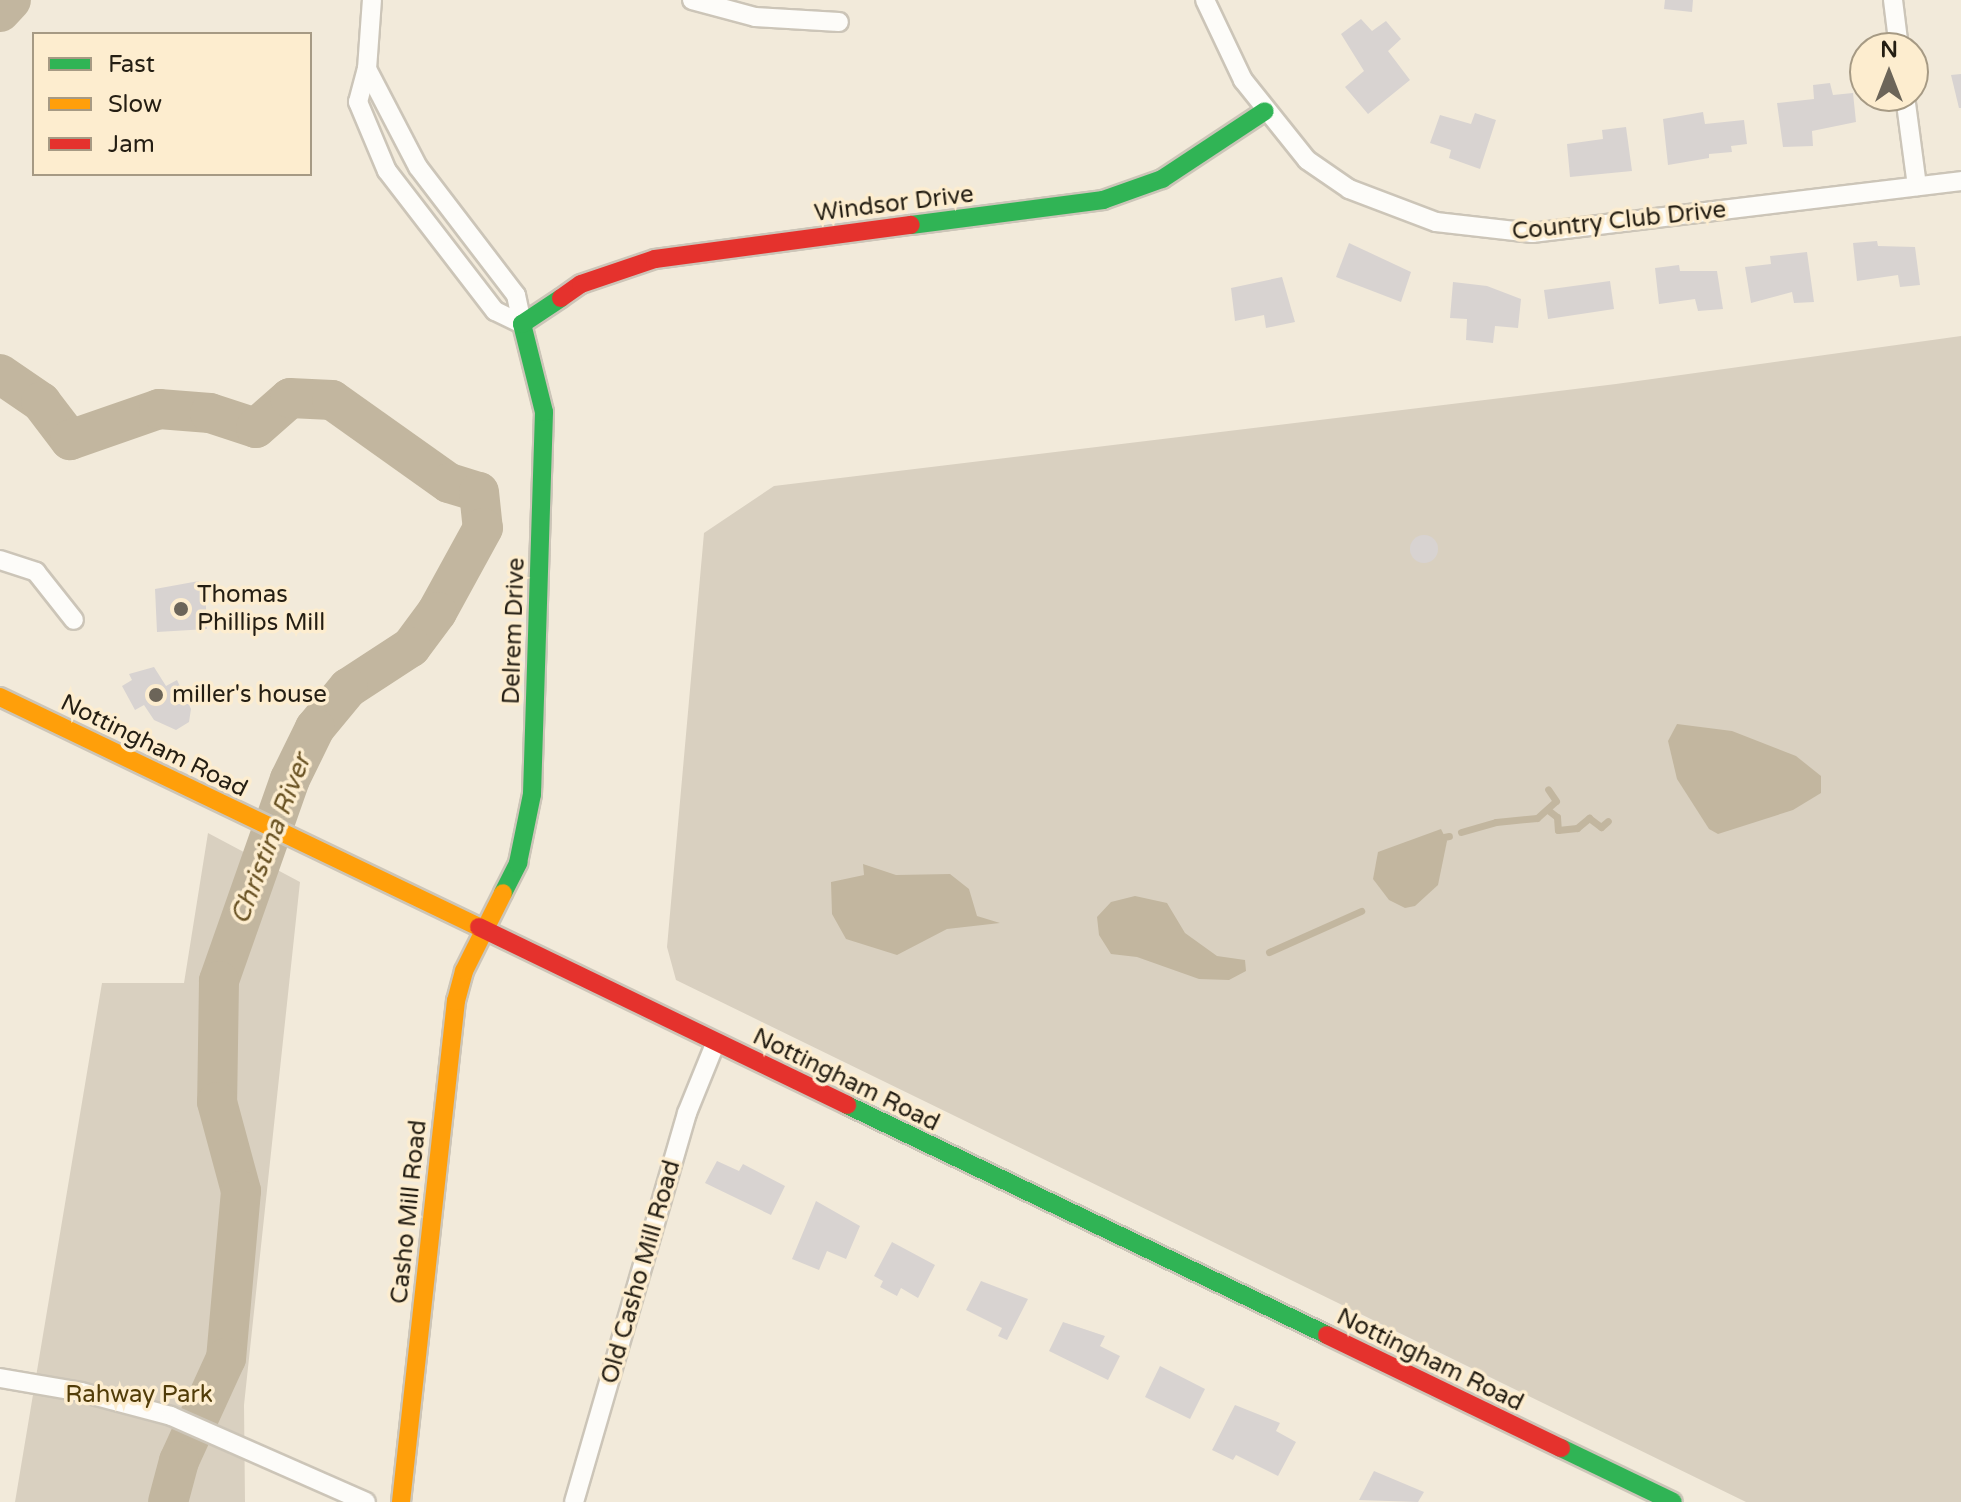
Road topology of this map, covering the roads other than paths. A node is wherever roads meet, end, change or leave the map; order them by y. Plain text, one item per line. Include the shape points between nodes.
1 (372, 0) edge
2 (692, 0) edge
3 (1205, 0) edge
4 (1893, 0) edge
5 (839, 22) dead end
6 (1897, 32) edge
7 (367, 69) junction
8 (1265, 111) junction
9 (1907, 112) edge
10 (1961, 181) edge
11 (1917, 186) junction
12 (522, 324) junction
13 (0, 560) edge
14 (74, 620) dead end
15 (0, 697) edge
16 (485, 934) junction
17 (715, 1044) junction
18 (0, 1378) edge
19 (366, 1502) edge
20 (401, 1502) edge
21 (574, 1502) edge
22 (1673, 1502) edge

1 - 7 street
2 - 5 street via 755,17
3 - 8 street, Country Club Drive via 1228,56
4 - 6 street
7 - 12 street, Delrem Drive via 412,158 516,295
7 - 12 street via 358,102 387,171 495,311
8 - 11 street, Country Club Drive via 1307,160 1349,189 1403,212 1468,230 1571,230
8 - 12 street, Windsor Drive via 1162,179 1103,200 655,259 591,279
9 - 11 street
10 - 11 street, Country Club Drive
12 - 16 street, Delrem Drive via 544,412 532,794 518,863
13 - 14 street via 36,572
15 - 16 street, Nottingham Road
16 - 17 street, Nottingham Road
16 - 20 street, Casho Mill Road via 464,971 453,1017
17 - 21 street, Old Casho Mill Road via 687,1113
17 - 22 street, Nottingham Road
18 - 19 street via 171,1416

